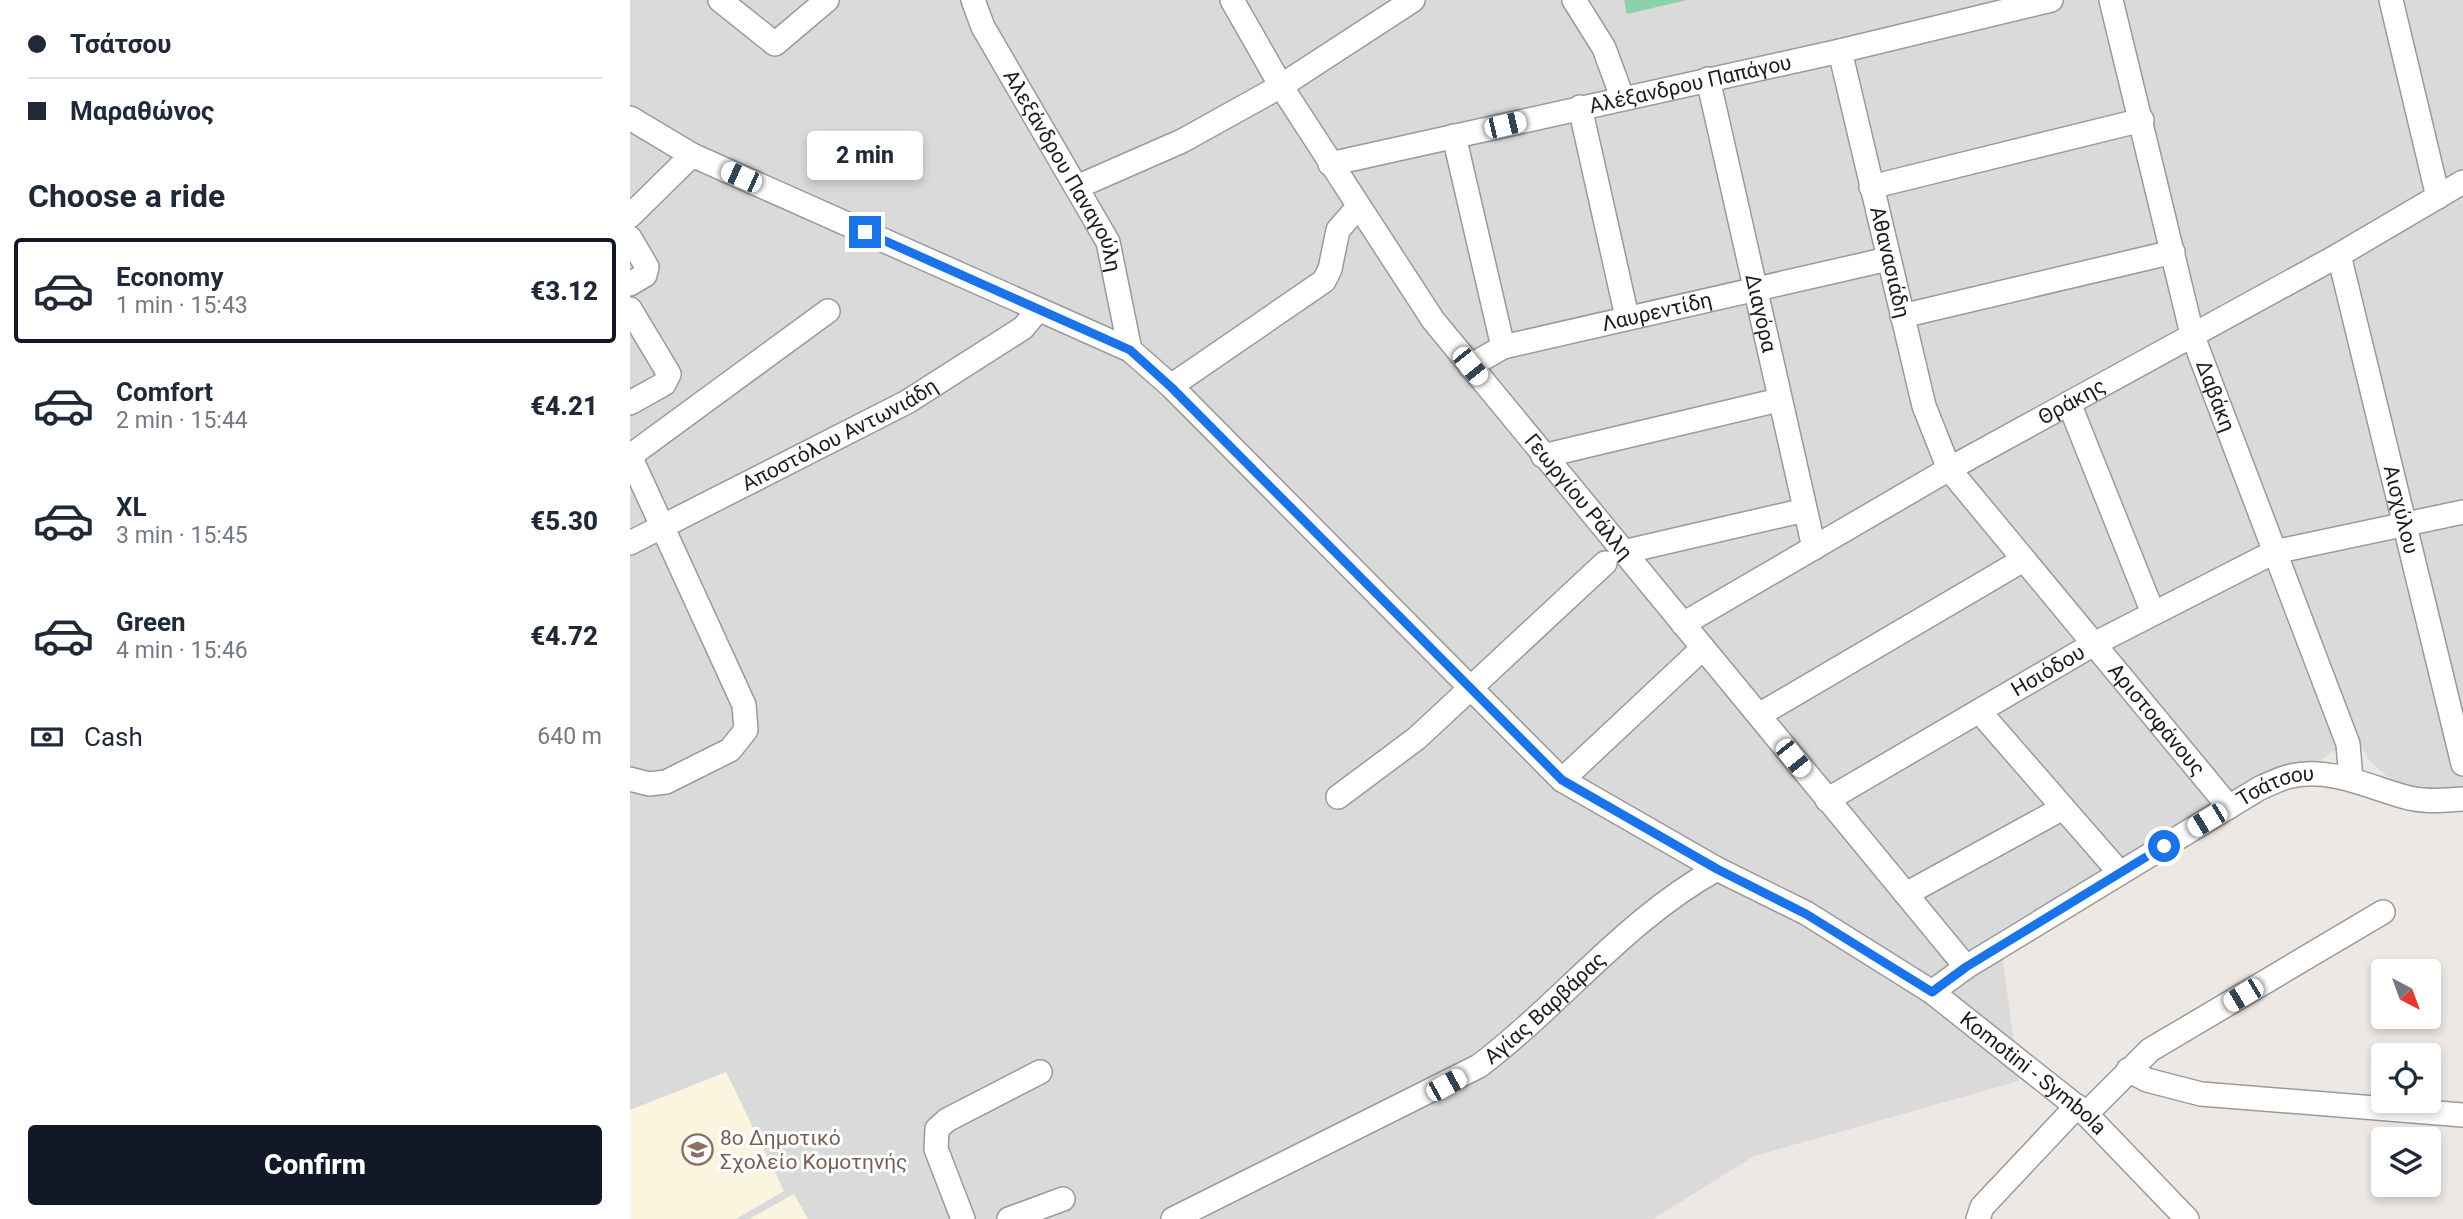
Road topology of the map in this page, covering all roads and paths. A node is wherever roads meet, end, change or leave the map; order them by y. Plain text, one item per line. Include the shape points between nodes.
1 (720, 0) edge
2 (827, 0) edge
3 (973, 0) edge
4 (1232, 0) edge
5 (1413, 0) edge
6 (1574, 0) edge
7 (2051, 0) edge
8 (2111, 0) edge
9 (2391, 0) edge
10 (1840, 51) junction
11 (1709, 79) junction
12 (1281, 86) junction
13 (1622, 97) junction
14 (1580, 107) junction
15 (630, 118) edge
16 (2142, 120) junction
17 (1454, 136) junction
18 (692, 155) junction
19 (1330, 164) junction
20 (2463, 182) edge
21 (1077, 187) junction
22 (1871, 187) junction
23 (2438, 197) junction
24 (1358, 207) junction
25 (630, 216) edge
26 (630, 238) edge
27 (2173, 252) junction
28 (2339, 255) junction
29 (1888, 259) junction
30 (630, 284) edge
31 (1753, 287) junction
32 (630, 309) edge
33 (1038, 310) junction
34 (828, 311) dead end
35 (1902, 316) junction
36 (1627, 317) junction
37 (2192, 334) junction
38 (1503, 347) junction
39 (1130, 350) junction
40 (1470, 366) junction
41 (1171, 387) junction
42 (1779, 400) junction
43 (630, 403) edge
44 (2069, 403) junction
45 (630, 456) edge
46 (1543, 456) junction
47 (1950, 469) junction
48 (1805, 510) junction
49 (2463, 512) edge
50 (2406, 525) junction
51 (663, 528) junction
52 (630, 543) edge
53 (1814, 548) junction
54 (2274, 552) junction
55 (1614, 558) junction
56 (2023, 560) junction
57 (2153, 613) junction
58 (1683, 624) junction
59 (2092, 645) junction
60 (1703, 648) junction
61 (1470, 688) junction
62 (1979, 711) junction
63 (1759, 716) junction
64 (2463, 764) edge
65 (630, 779) edge
66 (2351, 779) junction
67 (1562, 780) junction
68 (1338, 797) dead end
69 (2463, 799) edge
70 (1827, 800) junction
71 (2229, 807) junction
72 (2063, 808) junction
73 (1717, 869) junction
74 (2120, 873) junction
75 (1906, 894) junction
76 (2383, 912) dead end
77 (1966, 967) junction
78 (1932, 992) junction
79 (2128, 1070) junction
80 (1040, 1072) dead end
81 (2081, 1110) junction
82 (2463, 1115) edge
83 (1063, 1199) dead end
84 (963, 1219) edge
85 (1009, 1219) edge
86 (1173, 1219) edge
87 (1978, 1219) edge
88 (2187, 1219) edge

1 - 2 street via 775,44
3 - 21 street, Αλεξάνδρου Παναγούλη via 983,27
4 - 12 street, Γεωργίου Ράλλη
5 - 12 street
6 - 13 street via 1604,48
7 - 10 street, Αλέξανδρου Παπάγου
8 - 16 street, Δαβάκη
9 - 23 street
10 - 11 street, Αλέξανδρου Παπάγου
10 - 22 street, Αθανασιάδη
11 - 13 street, Αλέξανδρου Παπάγου
11 - 31 street, Διαγόρα
12 - 19 street, Γεωργίου Ράλλη
12 - 21 street via 1182,141
13 - 14 street, Αλέξανδρου Παπάγου
14 - 17 street, Αλέξανδρου Παπάγου
14 - 36 street
15 - 18 street, Komotini - Symbola
16 - 22 street
16 - 27 street, Δαβάκη
17 - 19 street, Αλέξανδρου Παπάγου
17 - 38 street
18 - 25 street
18 - 33 street, Komotini - Symbola
19 - 24 street, Γεωργίου Ράλλη
20 - 23 street, Θράκης
21 - 39 street, Αλεξάνδρου Παναγούλη via 1108,242
22 - 29 street, Αθανασιάδη
23 - 28 street, Θράκης
24 - 40 street, Γεωργίου Ράλλη via 1433,320
24 - 41 street via 1338,230 1324,281
26 - 30 street via 647,267 645,275
27 - 35 street
27 - 37 street, Δαβάκη
28 - 37 street, Θράκης
28 - 50 street, Αισχύλου
29 - 31 street, Λαυρεντίδη
29 - 35 street, Αθανασιάδη
31 - 36 street, Λαυρεντίδη
31 - 42 street, Διαγόρα
32 - 43 street via 669,374 664,384
33 - 39 street, Komotini - Symbola
33 - 51 street, Αποστόλου Αντωνιάδη via 1023,328 907,402
34 - 45 street
35 - 47 street, Αθανασιάδη via 1924,406
36 - 38 street, Λαυρεντίδη
37 - 44 street, Θράκης
37 - 54 street, Δαβάκη
38 - 40 street, Λαυρεντίδη
39 - 41 street, Komotini - Symbola
40 - 46 street, Γεωργίου Ράλλη
41 - 61 street, Komotini - Symbola
42 - 46 street
42 - 48 street, Διαγόρα
44 - 47 street, Θράκης
44 - 57 street
45 - 51 street
46 - 55 street, Γεωργίου Ράλλη
47 - 53 street, Θράκης
47 - 56 street, Αριστοφάνους
48 - 53 street, Διαγόρα
48 - 55 street
49 - 50 street, Ησιόδου
50 - 54 street, Ησιόδου
50 - 64 street, Αισχύλου
51 - 52 street, Αποστόλου Αντωνιάδη
51 - 65 street via 748,722 737,745 671,781 655,784
53 - 58 street, Θράκης
54 - 57 street, Ησιόδου
54 - 66 street, Δαβάκη via 2348,744
55 - 58 street, Γεωργίου Ράλλη
55 - 61 street
56 - 59 street, Αριστοφάνους
56 - 63 street
57 - 59 street, Ησιόδου
58 - 60 street, Γεωργίου Ράλλη
59 - 62 street, Ησιόδου
59 - 71 street, Αριστοφάνους
60 - 63 street, Γεωργίου Ράλλη
60 - 67 street
61 - 67 street, Komotini - Symbola
61 - 68 street via 1417,738
62 - 70 street, Ησιόδου
62 - 72 street
63 - 70 street, Γεωργίου Ράλλη
66 - 69 street, Τσάτσου via 2409,798
66 - 71 street, Τσάτσου via 2291,776
67 - 73 street, Komotini - Symbola
70 - 75 street, Γεωργίου Ράλλη
71 - 74 street, Τσάτσου
72 - 74 street
72 - 75 street
73 - 78 street, Komotini - Symbola via 1806,914
73 - 86 street, Αγίας Βαρβάρας via 1660,905 1479,1066
74 - 77 street, Τσάτσου
75 - 77 street, Γεωργίου Ράλλη
76 - 79 street via 2150,1050
77 - 78 street, Τσάτσου
78 - 81 street, Komotini - Symbola
79 - 81 street
79 - 82 street via 2147,1080 2201,1094
80 - 84 street via 937,1129 936,1149
81 - 87 street via 1982,1207
81 - 88 street, Komotini - Symbola
83 - 85 street

